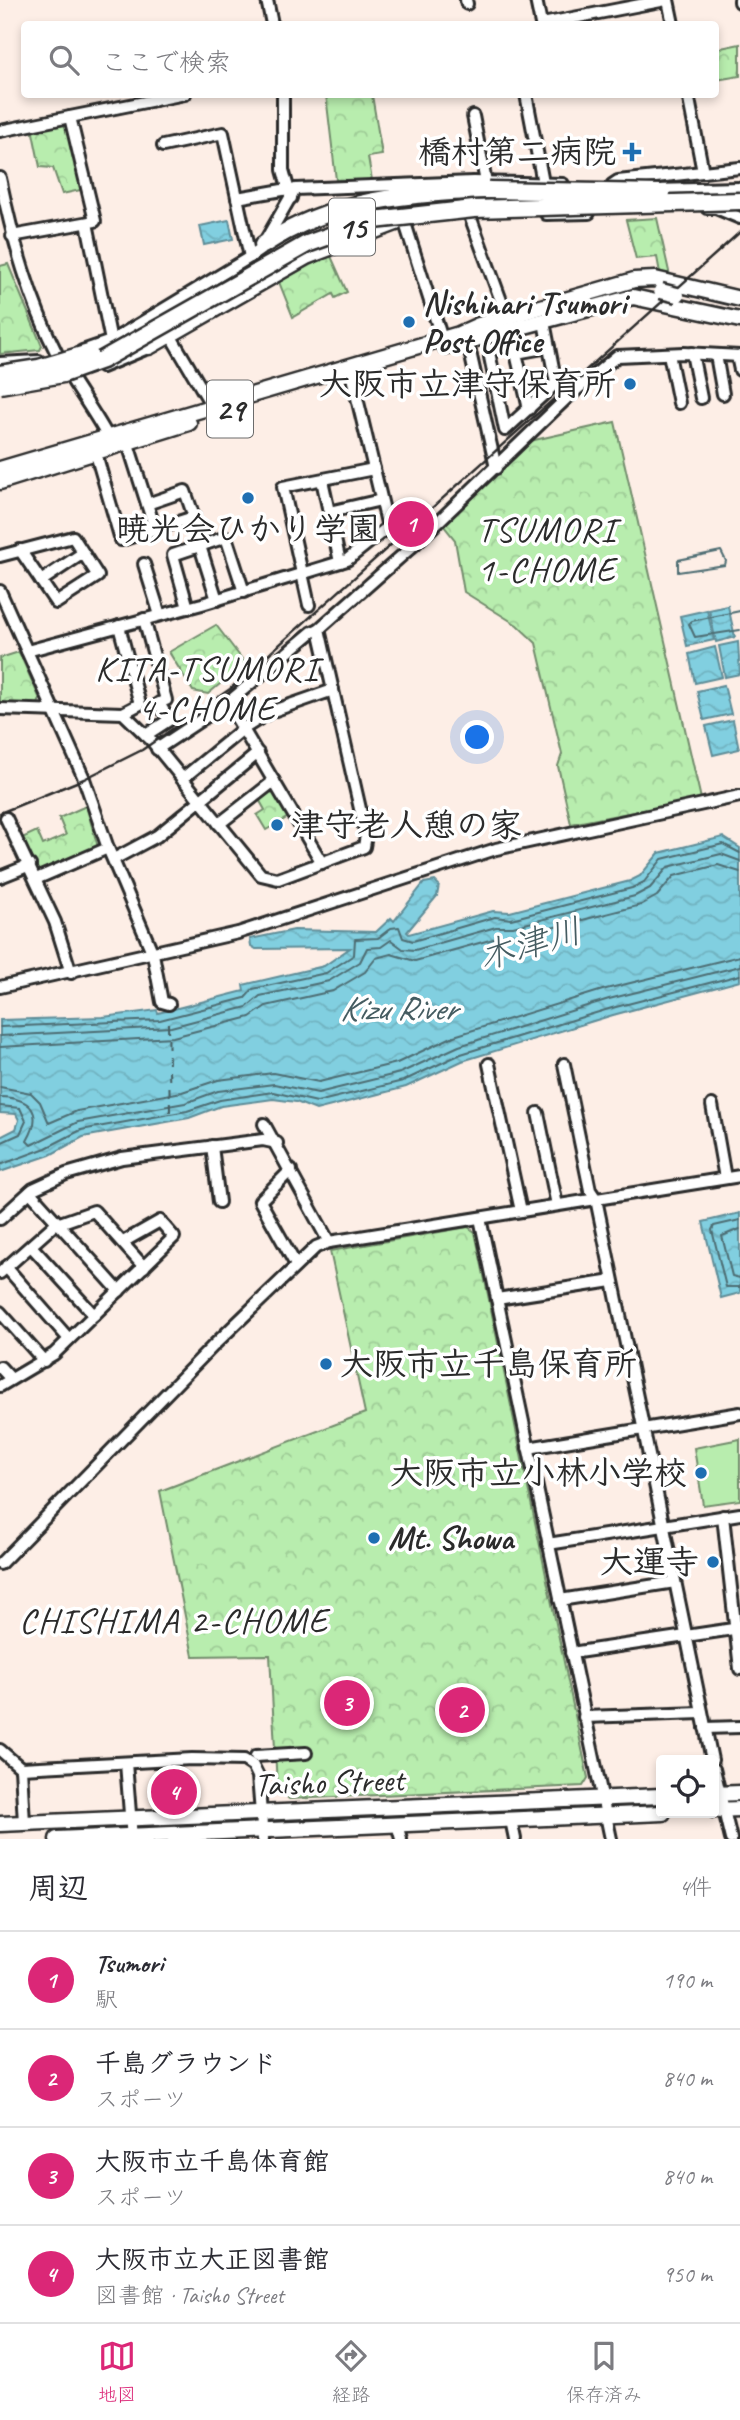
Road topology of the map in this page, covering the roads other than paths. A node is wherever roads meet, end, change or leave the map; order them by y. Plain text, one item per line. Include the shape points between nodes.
1 (267, 0) edge
2 (536, 0) edge
3 (667, 0) edge
4 (271, 21) edge
5 (541, 21) edge
6 (558, 21) edge
7 (672, 21) edge
8 (165, 98) edge
9 (283, 98) edge
10 (527, 98) edge
11 (689, 98) edge
12 (473, 116) dead end
13 (70, 117) junction
14 (0, 131) edge
15 (163, 146) dead end
16 (740, 168) edge
17 (703, 172) junction
18 (0, 178) edge
19 (486, 182) junction
20 (543, 183) junction
21 (612, 185) junction
22 (740, 190) edge
23 (290, 193) junction
24 (662, 193) junction
25 (237, 198) junction
26 (740, 201) edge
27 (447, 211) junction
28 (617, 211) junction
29 (470, 216) junction
30 (740, 218) edge
31 (87, 223) junction
32 (405, 223) junction
33 (12, 236) junction
34 (263, 244) junction
35 (250, 257) junction
36 (740, 299) edge
37 (740, 310) edge
38 (507, 317) junction
39 (740, 320) edge
40 (544, 322) junction
41 (174, 336) junction
42 (464, 337) junction
43 (442, 339) junction
44 (111, 341) junction
45 (149, 346) joint
46 (549, 347) junction
47 (692, 353) junction
48 (669, 354) junction
49 (716, 355) junction
50 (59, 356) junction
51 (738, 356) edge
52 (490, 358) dead end
53 (0, 363) edge
54 (740, 370) edge
55 (0, 372) edge
56 (351, 373) junction
57 (72, 378) junction
58 (0, 388) edge
59 (723, 394) dead end
60 (701, 398) dead end
61 (680, 403) dead end
62 (529, 409) junction
63 (215, 410) junction
64 (117, 444) junction
65 (96, 454) junction
66 (496, 468) junction
67 (0, 469) edge
68 (374, 469) junction
69 (322, 480) junction
70 (0, 482) edge
71 (382, 500) junction
72 (147, 505) junction
73 (329, 512) junction
74 (155, 529) junction
75 (200, 546) junction
76 (20, 550) junction
77 (83, 553) junction
78 (0, 556) edge
79 (340, 562) junction
80 (144, 564) dead end
81 (302, 574) junction
82 (41, 581) junction
83 (0, 591) edge
84 (244, 592) junction
85 (217, 600) junction
86 (309, 605) dead end
87 (188, 608) junction
88 (160, 615) junction
89 (144, 619) junction
90 (119, 626) junction
91 (318, 629) junction
92 (27, 651) junction
93 (333, 690) junction
94 (227, 702) junction
95 (0, 709) edge
96 (54, 709) junction
97 (123, 713) junction
98 (243, 729) junction
99 (146, 735) junction
100 (158, 750) junction
101 (258, 754) junction
102 (182, 779) junction
103 (274, 781) junction
104 (740, 796) edge
105 (198, 799) junction
106 (6, 818) dead end
107 (219, 824) junction
108 (108, 848) junction
109 (114, 859) junction
110 (322, 863) junction
111 (30, 865) junction
112 (0, 877) edge
113 (36, 879) junction
114 (153, 954) junction
115 (71, 973) junction
116 (0, 987) edge
117 (169, 1004) dead end
118 (489, 1063) dead end
119 (564, 1064) dead end
120 (712, 1105) dead end
121 (538, 1113) dead end
122 (264, 1124) dead end
123 (276, 1143) junction
124 (212, 1146) junction
125 (290, 1170) junction
126 (740, 1176) edge
127 (725, 1178) junction
128 (30, 1192) junction
129 (596, 1199) junction
130 (219, 1202) dead end
131 (557, 1205) junction
132 (521, 1211) junction
133 (480, 1218) junction
134 (0, 1219) edge
135 (58, 1223) junction
136 (123, 1242) junction
137 (329, 1242) junction
138 (31, 1245) junction
139 (296, 1265) junction
140 (144, 1267) junction
141 (3, 1270) edge
142 (612, 1281) junction
143 (119, 1291) junction
144 (497, 1299) junction
145 (0, 1312) edge
146 (94, 1315) junction
147 (69, 1339) junction
148 (44, 1361) junction
149 (0, 1367) edge
150 (11, 1379) junction
151 (0, 1386) edge
152 (740, 1413) edge
153 (643, 1430) junction
154 (528, 1448) junction
155 (740, 1514) edge
156 (723, 1516) junction
157 (663, 1526) junction
158 (548, 1544) junction
159 (0, 1564) edge
160 (675, 1582) junction
161 (560, 1600) junction
162 (738, 1629) edge
163 (686, 1634) junction
164 (571, 1653) junction
165 (740, 1669) edge
166 (702, 1713) junction
167 (584, 1717) junction
168 (740, 1727) edge
169 (705, 1728) junction
170 (0, 1750) edge
171 (306, 1753) dead end
172 (711, 1755) edge
173 (256, 1756) dead end
174 (126, 1763) junction
175 (21, 1768) junction
176 (740, 1793) edge
177 (719, 1794) edge
178 (656, 1796) edge
179 (601, 1799) junction
180 (719, 1810) edge
181 (740, 1810) edge
182 (261, 1813) junction
183 (656, 1813) edge
184 (605, 1815) junction
185 (130, 1819) junction
186 (511, 1820) junction
187 (24, 1823) junction
188 (397, 1824) junction
189 (0, 1825) edge
190 (262, 1834) edge
191 (132, 1837) edge
192 (57, 1839) edge
193 (401, 1839) edge
194 (516, 1839) edge
195 (611, 1839) edge
196 (731, 1839) edge

1 - 4 street
2 - 5 street
3 - 6 street
3 - 7 street
8 - 13 street
9 - 23 street via 284,170
10 - 20 street
11 - 17 street
12 - 19 street
13 - 14 street
13 - 31 street via 95,221
15 - 25 street via 223,133
16 - 17 street
17 - 21 street
18 - 33 street
19 - 20 street
19 - 23 street via 343,185
20 - 21 street
21 - 22 street via 624,190
21 - 28 street
22 - 24 highway, 15
23 - 25 street
23 - 34 street
24 - 34 highway, 15, bridge via 489,190 380,197 335,210
24 - 55 highway, 15, bridge via 453,200 372,211 302,236 118,341 39,368
25 - 35 street
26 - 27 highway, 15, bridge
27 - 41 highway, 15, bridge via 378,227 328,246
27 - 58 highway, 15, bridge via 385,218 327,235 102,360
28 - 29 street
28 - 30 street via 716,208
29 - 32 street
29 - 38 street
31 - 33 street
31 - 44 street
32 - 41 street via 320,251
32 - 43 street
33 - 50 street via 21,269
34 - 35 street
35 - 44 street
36 - 38 main road via 655,279 634,280
37 - 42 main road, 29, bridge via 661,291 626,291
38 - 42 main road
39 - 40 main road via 634,297
40 - 42 main road
40 - 46 street
41 - 45 highway, 15
41 - 63 street
42 - 43 main road, 29
42 - 56 main road, 29
42 - 66 street
43 - 63 main road, 29
44 - 50 street
45 - 57 street
46 - 62 street via 556,383
46 - 62 street via 516,354
47 - 48 street
47 - 49 street
47 - 60 street
48 - 61 street
48 - 66 street via 617,356
49 - 51 street
49 - 59 street
50 - 53 street
50 - 57 street
51 - 54 street
52 - 62 street via 505,430
56 - 63 main road, 29
56 - 68 street
57 - 58 street
57 - 64 street
63 - 64 main road, 29
64 - 65 main road, 29
64 - 67 main road, 29
64 - 72 street
65 - 70 main road, 29
65 - 74 street via 121,540
66 - 91 street
68 - 69 street
68 - 71 street
69 - 73 street
69 - 81 street via 282,487
71 - 73 street
71 - 79 street via 388,527
72 - 74 street
72 - 74 street via 186,491 194,517
73 - 79 street
75 - 84 street via 226,537
75 - 85 street
75 - 87 street via 173,555
76 - 77 street via 73,537
76 - 78 street
76 - 82 street
77 - 82 street
77 - 82 street via 98,576 56,603
79 - 81 street
80 - 88 street
81 - 84 street
81 - 86 street
83 - 92 street
84 - 85 street
85 - 87 street
87 - 88 street
88 - 89 street
89 - 90 street
89 - 99 street via 166,700 159,703 169,720
90 - 92 street
90 - 97 street via 140,704
91 - 93 street
91 - 94 street
92 - 96 street
93 - 98 street via 270,712
93 - 110 street via 366,844
94 - 98 street
94 - 100 street
95 - 96 street
96 - 97 street
96 - 108 street
97 - 99 street
98 - 101 street
98 - 102 street
99 - 100 street
100 - 102 street
101 - 103 street
101 - 105 street
102 - 105 street
103 - 107 street
103 - 110 street
104 - 114 street via 496,849 238,933
105 - 107 street
105 - 109 street via 157,836
106 - 111 street
107 - 110 street via 261,875 278,879
108 - 109 street
108 - 113 street
109 - 114 street
111 - 112 street
111 - 113 street
113 - 115 street
114 - 115 street
114 - 117 street via 162,1002
115 - 116 street
118 - 132 street
119 - 129 street via 590,1190
120 - 127 street
121 - 131 street
122 - 123 street
123 - 124 street via 263,1140
123 - 125 street
124 - 128 street via 122,1158 66,1174
124 - 130 street
125 - 137 street
125 - 139 street via 260,1201
126 - 127 street
127 - 129 street
128 - 134 street
128 - 135 street
129 - 131 street
129 - 142 street
131 - 132 street
132 - 133 street
133 - 137 street
133 - 144 street
135 - 136 street via 94,1211
135 - 138 street
135 - 143 street
136 - 140 street
136 - 140 street via 160,1221 174,1237
137 - 139 street
138 - 141 street
138 - 146 street
139 - 159 street
140 - 143 street
141 - 147 street
142 - 144 street
142 - 153 street
143 - 146 street
144 - 154 street
145 - 148 street
146 - 147 street
147 - 148 street
148 - 150 street
149 - 150 street
150 - 151 street
152 - 153 street
153 - 154 street
153 - 157 street
154 - 158 street
155 - 156 street
156 - 157 street
156 - 162 street
157 - 158 street
157 - 160 street
158 - 161 street
160 - 161 street
160 - 163 street
161 - 164 street
162 - 163 street
162 - 165 street
163 - 164 street
163 - 166 street
164 - 167 street
166 - 167 street
166 - 169 street
167 - 179 street
168 - 169 street
169 - 172 street
170 - 175 street
171 - 173 street
174 - 175 street
174 - 182 street via 244,1760 258,1776
174 - 185 street
175 - 187 street
176 - 177 main road
178 - 179 main road, Taisho Street
179 - 182 main road, Taisho Street
179 - 184 street
180 - 181 main road
180 - 196 street
182 - 185 main road, Taisho Street
182 - 190 street
183 - 184 main road, Taisho Street
184 - 186 main road, Taisho Street
184 - 195 street
185 - 187 main road, Taisho Street
185 - 191 street
186 - 188 main road, Taisho Street
186 - 194 street
187 - 189 main road, Taisho Street
188 - 190 main road, Taisho Street
188 - 193 street
190 - 191 main road, Taisho Street
191 - 192 main road, Taisho Street

